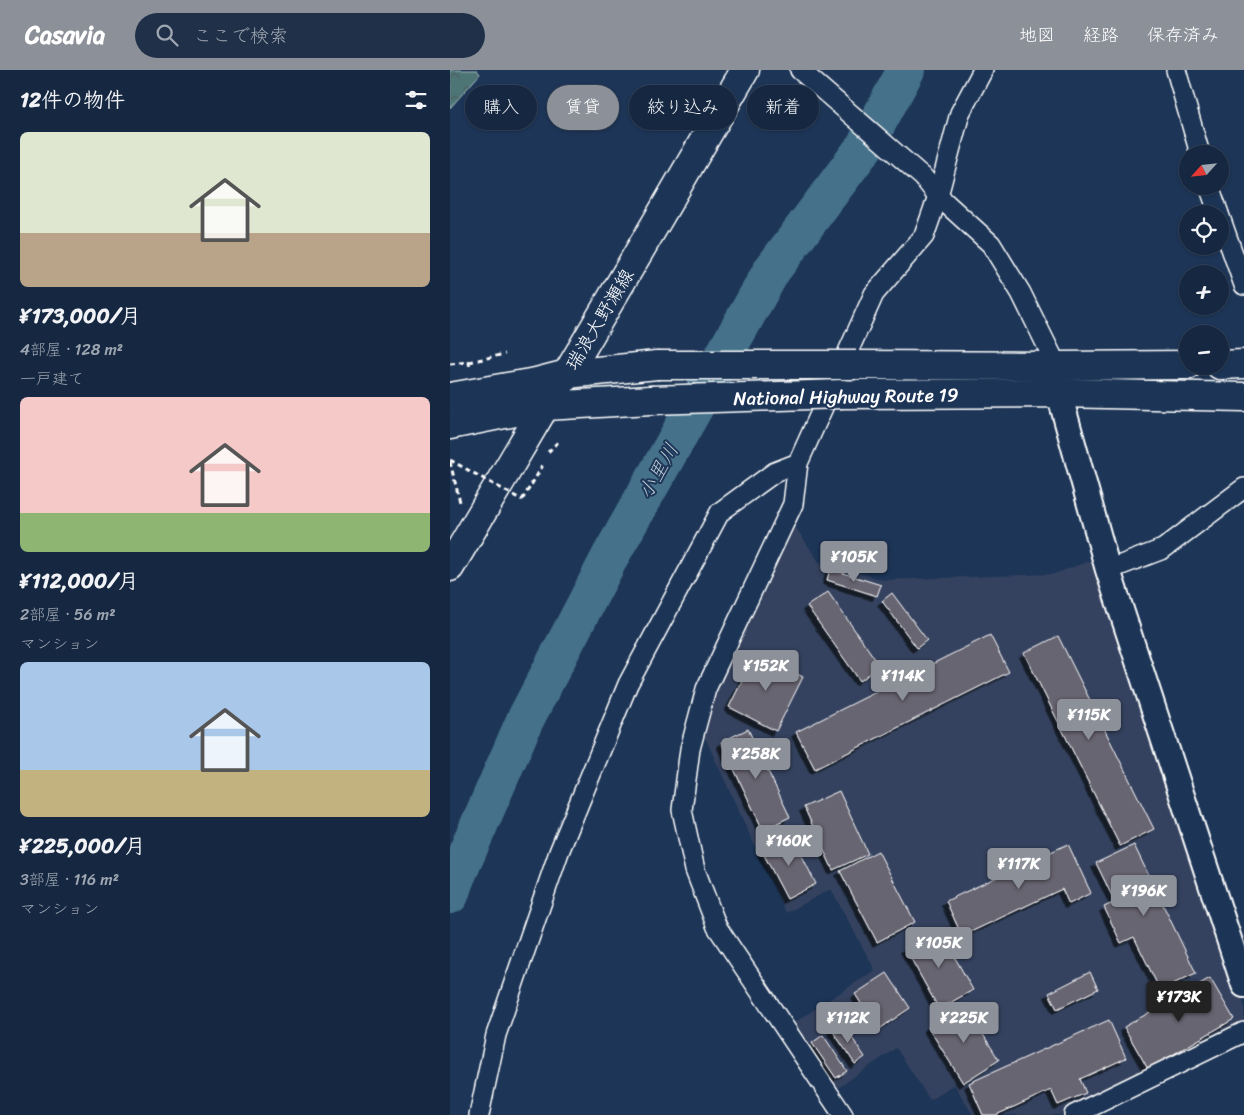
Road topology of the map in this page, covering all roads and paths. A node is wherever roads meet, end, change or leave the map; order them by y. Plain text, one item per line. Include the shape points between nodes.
1 (745, 70) edge
2 (800, 70) edge
3 (983, 70) edge
4 (1176, 70) edge
5 (1197, 145) edge
6 (938, 196) junction
7 (1229, 243) edge
8 (1244, 285) edge
9 (505, 354) dead end
10 (469, 362) junction
11 (450, 364) edge
12 (1244, 364) edge
13 (1179, 365) edge
14 (1229, 365) edge
15 (1057, 366) junction
16 (463, 371) dead end
17 (567, 374) junction
18 (1059, 393) junction
19 (450, 397) edge
20 (1244, 397) edge
21 (546, 406) junction
22 (450, 425) edge
23 (558, 442) dead end
24 (544, 456) dead end
25 (450, 461) edge
26 (537, 463) dead end
27 (798, 463) junction
28 (1244, 488) edge
29 (461, 505) dead end
30 (450, 567) edge
31 (1108, 570) junction
32 (1236, 933) edge
33 (1244, 985) edge
34 (1244, 1032) edge
35 (480, 1115) edge
36 (843, 1115) edge
37 (1074, 1115) edge

1 - 17 main road, 瑞浪大野瀬線
2 - 6 street via 923,177
3 - 6 street via 960,113
4 - 5 street
6 - 15 street via 992,244 1021,293
6 - 27 street via 924,236 874,294
7 - 8 street
9 - 10 path
10 - 11 path
10 - 16 path via 470,369
12 - 14 main road
13 - 15 main road, National Highway Route 19
15 - 17 main road, National Highway Route 19, bridge via 656,364
15 - 18 street
17 - 19 main road, National Highway Route 19
17 - 21 main road, 瑞浪大野瀬線
18 - 20 main road, National Highway Route 19
18 - 21 main road, National Highway Route 19, bridge via 842,394
18 - 31 street
21 - 22 main road, National Highway Route 19
21 - 30 main road, 瑞浪大野瀬線
23 - 24 path
25 - 26 path, bridge via 522,500 542,467
25 - 29 path
27 - 35 street via 774,472 720,512 628,684 559,852 496,1035
27 - 36 street via 793,504 706,688 690,749 682,810 695,870 717,927
28 - 31 street via 1163,549
31 - 32 street
32 - 33 street
34 - 37 street

